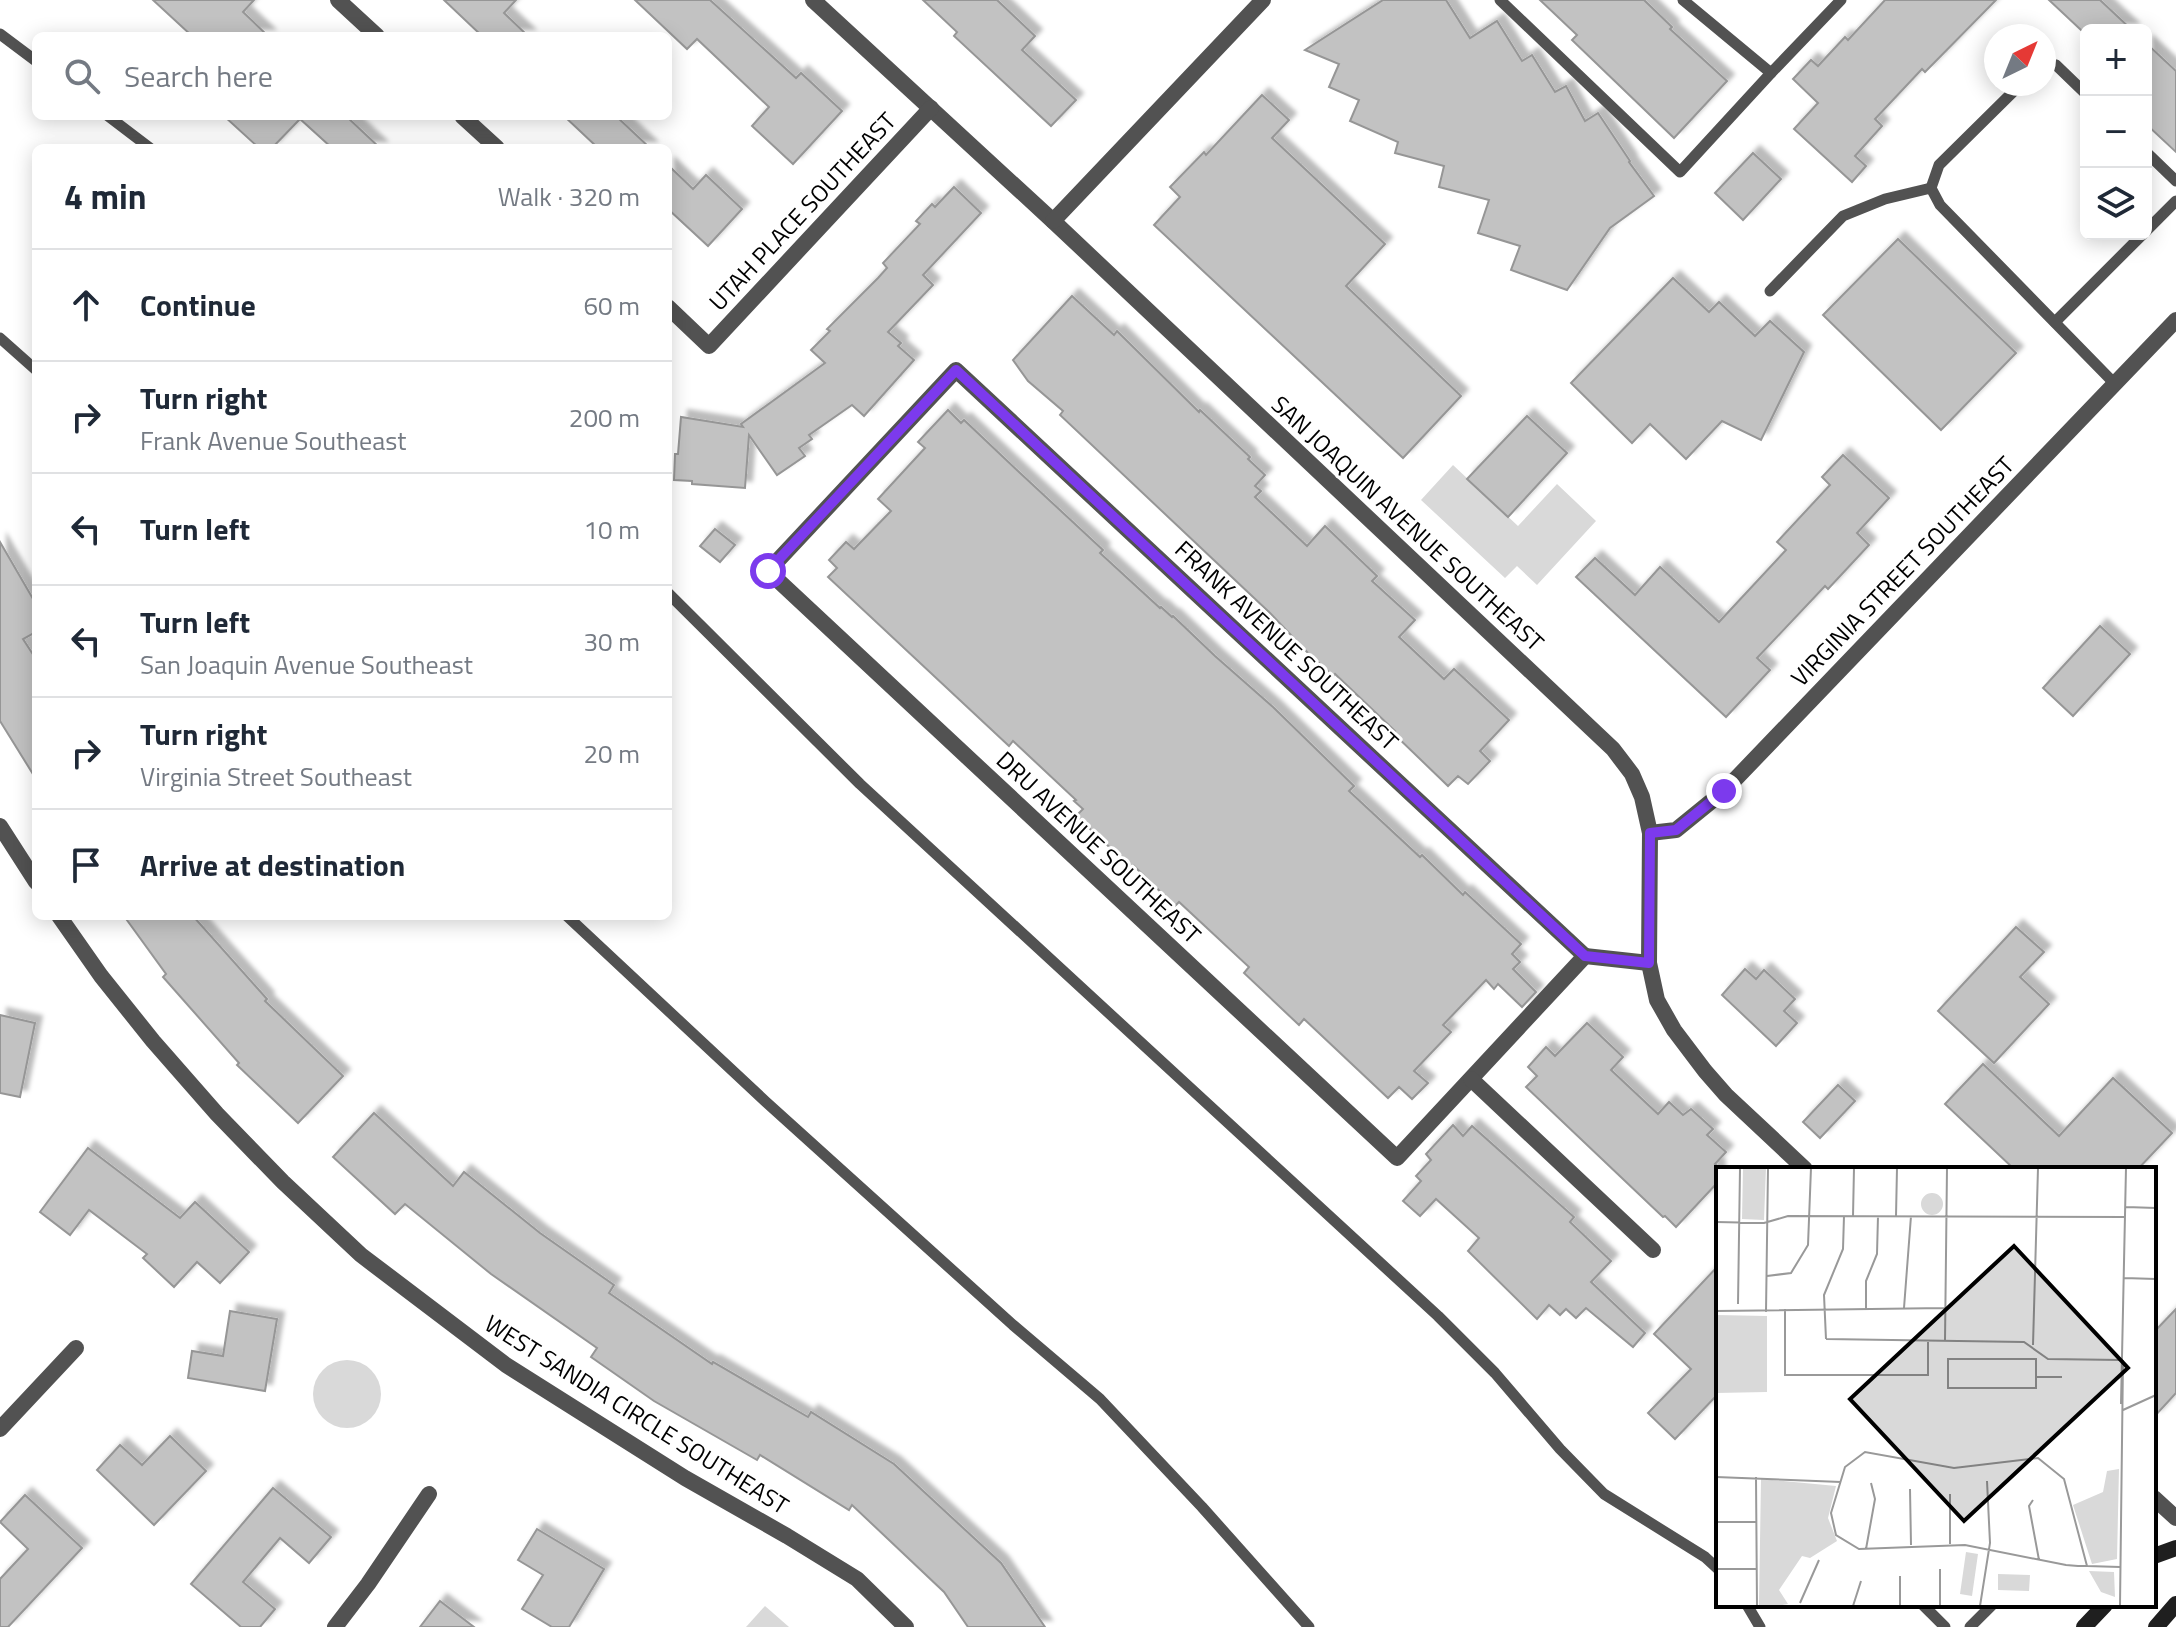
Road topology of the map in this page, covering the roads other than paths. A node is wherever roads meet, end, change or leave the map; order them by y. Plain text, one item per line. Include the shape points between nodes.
1 (338, 0) edge
2 (813, 0) edge
3 (1263, 0) edge
4 (1500, 0) edge
5 (1683, 0) edge
6 (1841, 0) edge
7 (373, 32) edge
8 (0, 34) edge
9 (32, 58) edge
10 (2056, 65) edge
11 (1771, 73) junction
12 (2080, 88) edge
13 (2009, 96) edge
14 (931, 108) junction
15 (113, 120) edge
16 (466, 120) edge
17 (145, 144) edge
18 (493, 144) edge
19 (2152, 158) edge
20 (2176, 181) edge
21 (1931, 188) junction
22 (2176, 201) edge
23 (1053, 221) junction
24 (2152, 226) edge
25 (2138, 240) edge
26 (1770, 291) dead end
27 (672, 311) edge
28 (2176, 320) edge
29 (2055, 322) junction
30 (0, 338) edge
31 (32, 366) edge
32 (956, 370) joint
33 (2115, 384) junction
34 (672, 597) edge
35 (0, 826) edge
36 (1650, 833) junction
37 (32, 876) edge
38 (62, 920) edge
39 (571, 920) edge
40 (1585, 956) junction
41 (1649, 963) junction
42 (1471, 1079) junction
43 (1803, 1167) edge
44 (1653, 1250) dead end
45 (76, 1348) dead end
46 (0, 1429) edge
47 (429, 1494) dead end
48 (2156, 1500) edge
49 (2176, 1518) edge
50 (2176, 1548) edge
51 (2156, 1555) edge
52 (1716, 1567) edge
53 (2176, 1604) edge
54 (1748, 1607) edge
55 (1925, 1607) edge
56 (1990, 1607) edge
57 (2103, 1607) edge
58 (335, 1627) edge
59 (906, 1627) edge
60 (1309, 1627) edge
61 (1760, 1627) edge
62 (1945, 1627) edge
63 (1970, 1627) edge
64 (2084, 1627) edge
65 (2156, 1627) edge

1 - 7 street
2 - 14 street, SAN JOAQUIN AVENUE SOUTHEAST
3 - 23 street
4 - 11 lane via 1680,172
5 - 11 lane
6 - 11 lane
8 - 9 lane
10 - 12 lane
13 - 21 lane via 1939,165
14 - 23 street, SAN JOAQUIN AVENUE SOUTHEAST
14 - 27 street, UTAH PLACE SOUTHEAST via 709,346
15 - 17 lane
16 - 18 street
19 - 20 lane
21 - 26 lane via 1843,216
21 - 29 lane via 1940,205
22 - 24 lane
23 - 36 street, SAN JOAQUIN AVENUE SOUTHEAST via 1613,749 1632,774
25 - 29 lane
28 - 33 street, VIRGINIA STREET SOUTHEAST
29 - 33 lane
30 - 31 lane
32 - 40 street, FRANK AVENUE SOUTHEAST
32 - 42 street, DRU AVENUE SOUTHEAST via 768,571 1397,1158
33 - 36 street, VIRGINIA STREET SOUTHEAST via 1724,791 1676,830
34 - 52 lane via 860,784 1438,1316 1604,1494
35 - 37 street
36 - 41 street, SAN JOAQUIN AVENUE SOUTHEAST
38 - 59 street, WEST SANDIA CIRCLE SOUTHEAST via 101,976 217,1114 361,1255 506,1365 857,1579
39 - 60 lane via 766,1102 1100,1399
40 - 41 street
40 - 42 street
41 - 43 street, SAN JOAQUIN AVENUE SOUTHEAST via 1657,1000 1697,1061
42 - 44 street
45 - 46 street
47 - 58 street
48 - 49 street
50 - 51 main road
53 - 65 main road
54 - 61 lane
55 - 62 lane
56 - 63 lane
57 - 64 main road

